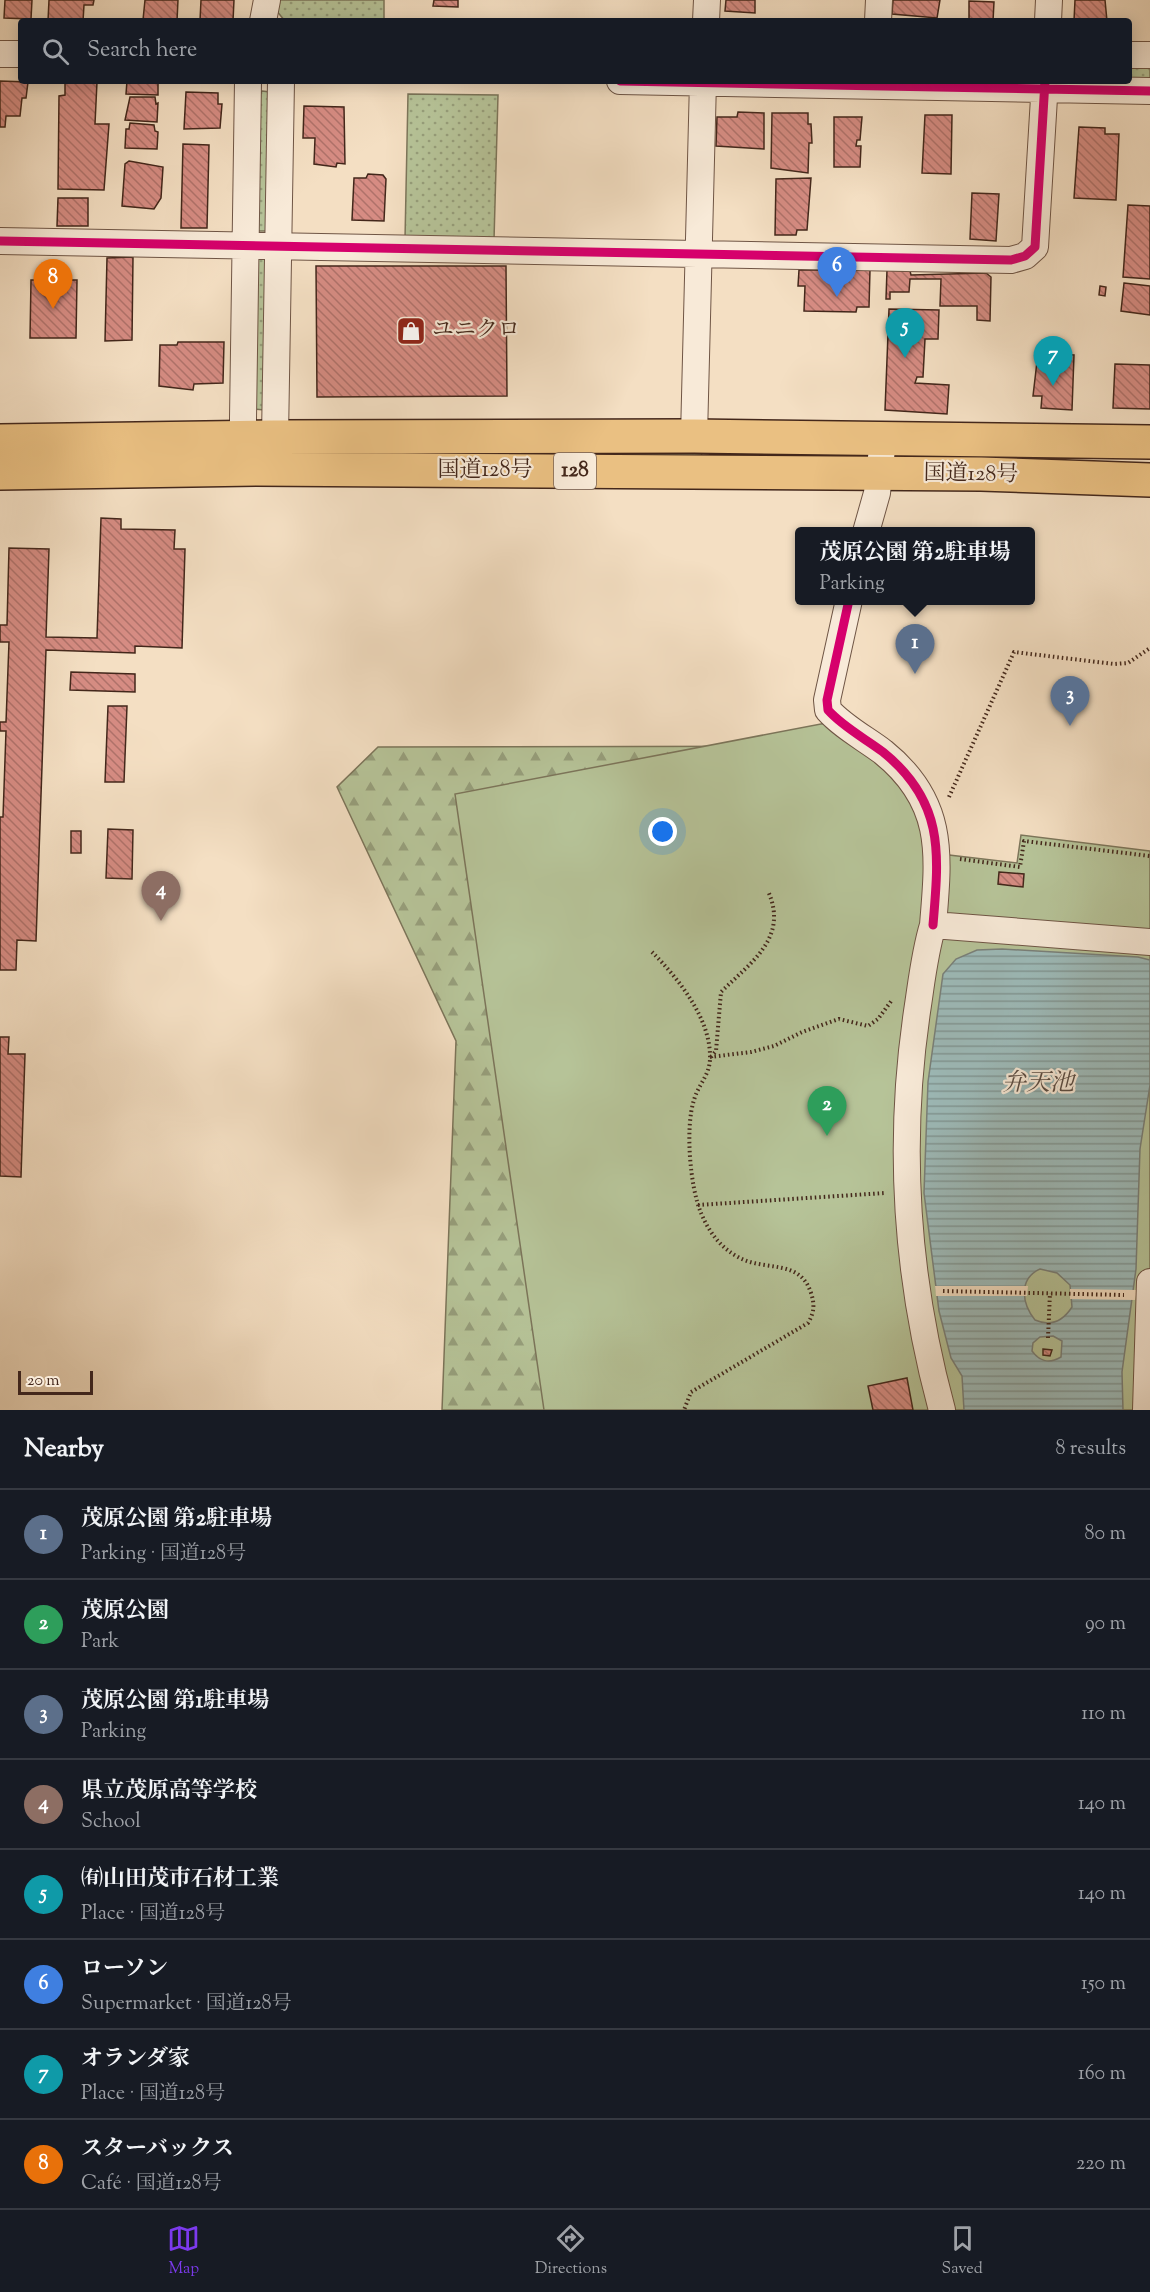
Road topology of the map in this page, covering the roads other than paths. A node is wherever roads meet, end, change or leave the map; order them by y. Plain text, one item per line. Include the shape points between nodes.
1 (707, 0) edge
2 (879, 0) edge
3 (1049, 0) edge
4 (706, 18) edge
5 (878, 18) edge
6 (1048, 18) edge
7 (0, 54) edge
8 (18, 54) edge
9 (1132, 55) edge
10 (1150, 55) edge
11 (248, 84) edge
12 (281, 84) edge
13 (703, 84) edge
14 (931, 84) edge
15 (1045, 85) edge
16 (1150, 91) edge
17 (0, 241) edge
18 (244, 245) junction
19 (280, 246) junction
20 (700, 253) junction
21 (694, 436) junction
22 (243, 437) junction
23 (275, 437) junction
24 (883, 440) junction
25 (0, 441) edge
26 (1150, 442) edge
27 (256, 469) junction
28 (0, 473) edge
29 (879, 474) junction
30 (1150, 480) edge
31 (867, 527) edge
32 (848, 605) edge
33 (933, 925) junction
34 (1150, 942) edge
35 (1150, 1288) edge
36 (942, 1410) edge
37 (1146, 1410) edge

1 - 4 street
2 - 5 street
3 - 6 street
7 - 8 street
9 - 10 street
11 - 18 street
12 - 19 street
13 - 20 street
14 - 15 street
15 - 16 street
15 - 20 street via 1035,247 1025,256 1011,260
17 - 18 street
18 - 19 street
18 - 22 street
19 - 20 street
19 - 23 street
20 - 21 street
21 - 23 highway, 国道128号 / 128
21 - 24 highway, 国道128号 / 128
22 - 23 highway, 国道128号 / 128
22 - 25 highway, 国道128号 / 128
22 - 27 street
23 - 27 street
24 - 26 highway, 国道128号 / 128
24 - 29 street
27 - 28 highway, 国道128号 / 128
27 - 29 highway, 国道128号 / 128
29 - 30 highway, 国道128号 / 128
29 - 31 street
32 - 33 street via 828,710 885,754 920,793 938,850
33 - 34 street
33 - 36 street via 921,982 907,1098 907,1192 917,1304
35 - 37 street

